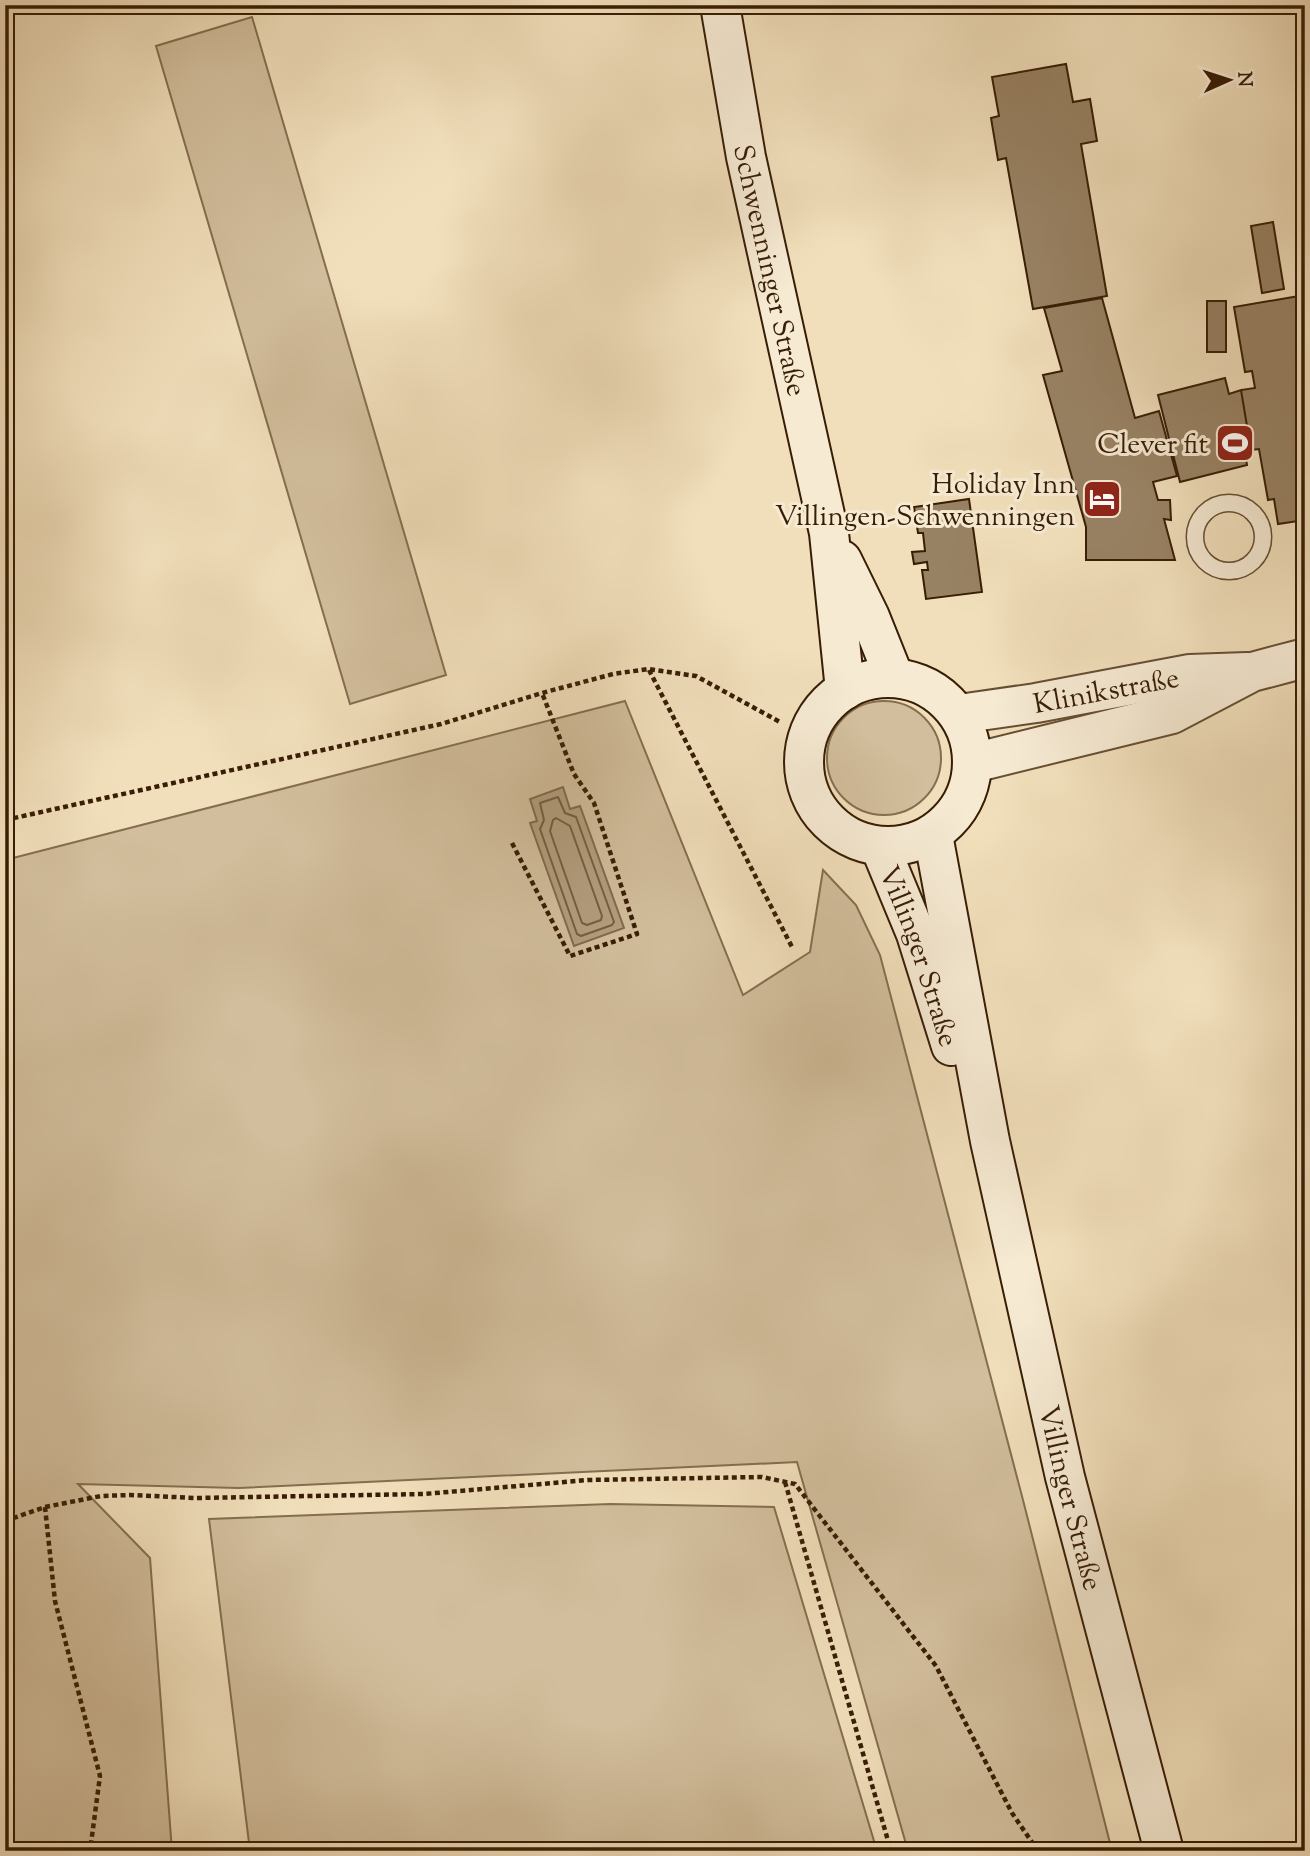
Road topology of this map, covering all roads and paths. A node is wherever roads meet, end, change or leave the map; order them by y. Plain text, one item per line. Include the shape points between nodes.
1 (720, 5) edge
2 (829, 533) junction
3 (1215, 568) joint
4 (1305, 658) edge
5 (648, 669) junction
6 (1252, 672) junction
7 (894, 677) junction
8 (845, 690) junction
9 (542, 693) junction
10 (959, 714) junction
11 (780, 722) dead end
12 (973, 763) junction
13 (5, 820) edge
14 (933, 835) junction
15 (512, 843) dead end
16 (880, 847) junction
17 (792, 947) dead end
18 (990, 1141) junction
19 (785, 1482) junction
20 (45, 1507) junction
21 (5, 1521) edge
22 (90, 1851) edge
23 (891, 1851) edge
24 (1038, 1851) edge
25 (1164, 1851) edge

1 - 2 main road, Schwenninger Straße via 746,157
2 - 7 main road, Schwenninger Straße
2 - 8 main road, Schwenninger Straße
3 - 3 lane via 1226,571 1247,566 1261,548 1256,516 1238,504 1207,511 1196,530 1199,552
4 - 6 main road, Klinikstraße
5 - 9 path
5 - 11 path via 696,676
5 - 17 path
6 - 10 main road, Klinikstraße via 1189,674
6 - 12 main road, Klinikstraße via 1172,714
7 - 8 main road
7 - 10 main road via 919,683
8 - 16 main road via 824,706 810,729 804,755 806,781 816,806 832,826 855,840
9 - 13 path via 441,724
9 - 15 path via 574,774 594,803 637,934 570,956
10 - 12 main road
12 - 14 main road via 968,791 954,816
14 - 16 main road
14 - 18 main road, Villinger Straße
16 - 18 main road, Villinger Straße
18 - 25 main road, Villinger Straße via 1065,1477
19 - 20 path via 748,1477 588,1480 424,1494 196,1498 130,1494
19 - 23 path
19 - 24 path via 795,1483 936,1667 1012,1813
20 - 21 path
20 - 22 path via 55,1601 100,1776

